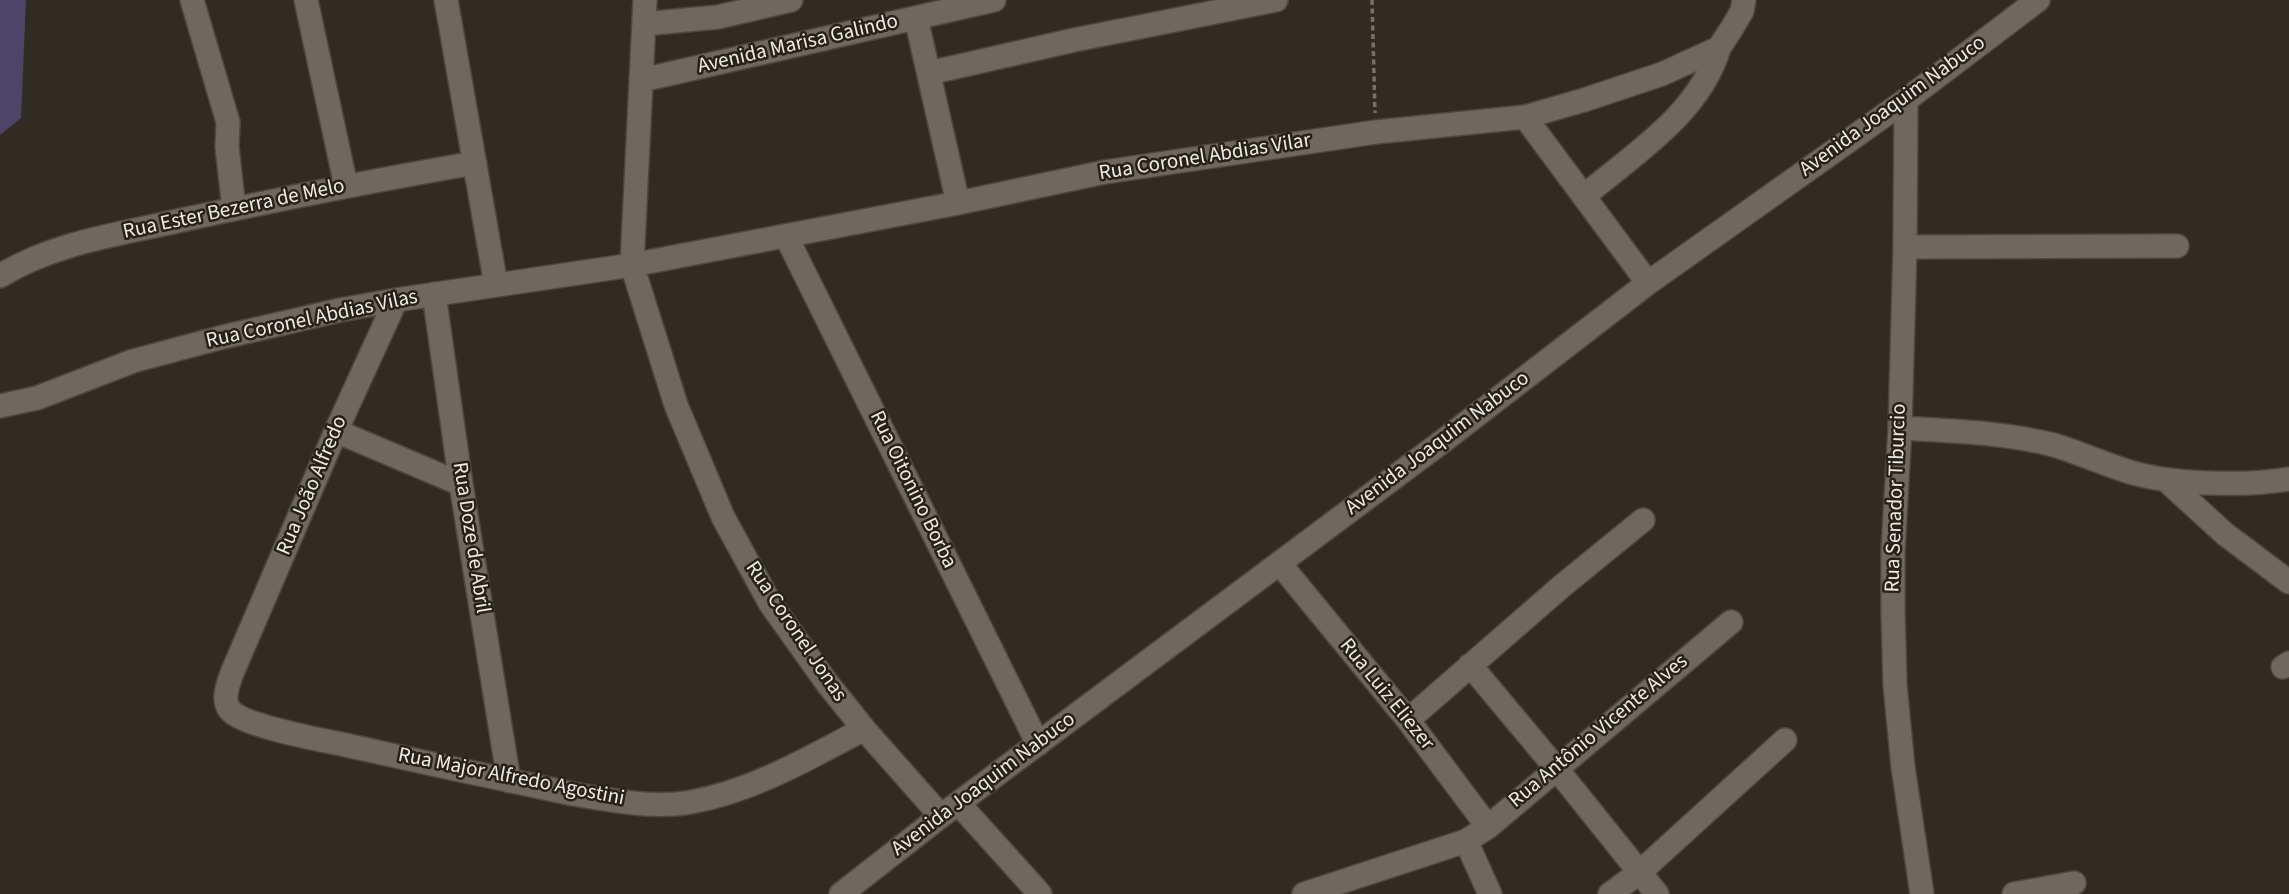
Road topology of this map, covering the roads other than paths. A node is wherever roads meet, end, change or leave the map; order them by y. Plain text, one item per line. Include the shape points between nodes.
1 (192, 0) edge
2 (306, 0) edge
3 (446, 0) edge
4 (645, 0) edge
5 (994, 0) edge
6 (1276, 0) edge
7 (1744, 0) edge
8 (2037, 0) edge
9 (784, 1) edge
10 (915, 18) junction
11 (644, 24) junction
12 (1719, 48) junction
13 (929, 73) junction
14 (642, 80) junction
15 (1906, 100) junction
16 (1525, 117) junction
17 (475, 163) junction
18 (346, 186) junction
19 (1584, 196) junction
20 (958, 203) junction
21 (234, 209) junction
22 (786, 236) junction
23 (2176, 246) dead end
24 (1905, 247) junction
25 (632, 265) junction
26 (0, 276) edge
27 (1648, 283) junction
28 (496, 285) junction
29 (434, 294) junction
30 (396, 300) junction
31 (0, 406) edge
32 (1900, 428) junction
33 (336, 431) junction
34 (2289, 478) edge
35 (2167, 481) junction
36 (461, 484) junction
37 (1643, 520) dead end
38 (1280, 564) junction
39 (2289, 582) edge
40 (1731, 622) dead end
41 (1470, 665) junction
42 (232, 673) joint
43 (1408, 720) junction
44 (864, 729) junction
45 (1785, 740) dead end
46 (1038, 744) junction
47 (1556, 768) junction
48 (509, 781) junction
49 (950, 810) junction
50 (1488, 827) junction
51 (1466, 841) junction
52 (1640, 872) junction
53 (2074, 883) dead end
54 (1916, 893) edge
55 (841, 894) edge
56 (1040, 894) edge
57 (1304, 894) edge
58 (1490, 894) edge
59 (1610, 894) edge
60 (1657, 894) edge
61 (2014, 894) edge

1 - 21 street via 228,122 226,147
2 - 18 street
3 - 17 street
4 - 11 street
5 - 10 street, Avenida Marisa Galindo
6 - 13 street
7 - 12 street
8 - 15 street, Avenida Joaquim Nabuco
9 - 11 street via 718,17
10 - 13 street
10 - 14 street, Avenida Marisa Galindo
11 - 14 street
12 - 16 street, Rua Coronel Abdias Vilar via 1662,74
12 - 19 street via 1692,100
13 - 20 street
14 - 25 street
15 - 24 street, Rua Senador Tiburcio
15 - 27 street, Avenida Joaquim Nabuco
16 - 19 street
16 - 20 street, Rua Coronel Abdias Vilar via 1376,132 1105,172
17 - 18 street, Rua Ester Bezerra de Melo
17 - 28 street
18 - 21 street, Rua Ester Bezerra de Melo
19 - 27 street
20 - 22 street, Rua Coronel Abdias Vilar
21 - 26 street, Rua Ester Bezerra de Melo via 61,248
22 - 25 street, Rua Coronel Abdias Vilar
22 - 46 street, Rua Oitonino Borba
23 - 24 street
24 - 32 street, Rua Senador Tiburcio
25 - 28 street, Rua Coronel Abdias Vilas
25 - 44 street, Rua Coronel Jonas via 676,405 723,517 770,603
27 - 38 street, Avenida Joaquim Nabuco
28 - 29 street, Rua Coronel Abdias Vilas
29 - 30 street, Rua Coronel Abdias Vilas
29 - 36 street, Rua Doze de Abril
30 - 31 street, Rua Coronel Abdias Vilas via 133,361 37,398
30 - 33 street, Rua João Alfredo
32 - 35 street via 2004,435 2053,445
32 - 54 street, Rua Senador Tiburcio via 1892,551 1895,685
33 - 36 street
33 - 42 street, Rua João Alfredo
34 - 35 street via 2269,482
35 - 39 street via 2225,534
36 - 48 street, Rua Doze de Abril
37 - 41 street
38 - 43 street, Rua Luiz Eliezer
38 - 46 street, Avenida Joaquim Nabuco
40 - 47 street, Rua Antônio Vicente Alves
41 - 43 street
41 - 47 street
42 - 48 street, Rua Major Alfredo Agostini via 226,702 231,712 247,720
43 - 50 street, Rua Luiz Eliezer
44 - 48 street, Rua Major Alfredo Agostini via 749,786 689,803 615,801
44 - 49 street, Rua Coronel Jonas
45 - 52 street
46 - 49 street, Avenida Joaquim Nabuco
47 - 50 street, Rua Antônio Vicente Alves
47 - 52 street
49 - 55 street, Avenida Joaquim Nabuco
49 - 56 street, Rua Coronel Jonas
50 - 51 street, Rua Antônio Vicente Alves
51 - 57 street, Rua Antônio Vicente Alves
51 - 58 street
52 - 59 street
52 - 60 street
53 - 61 street

